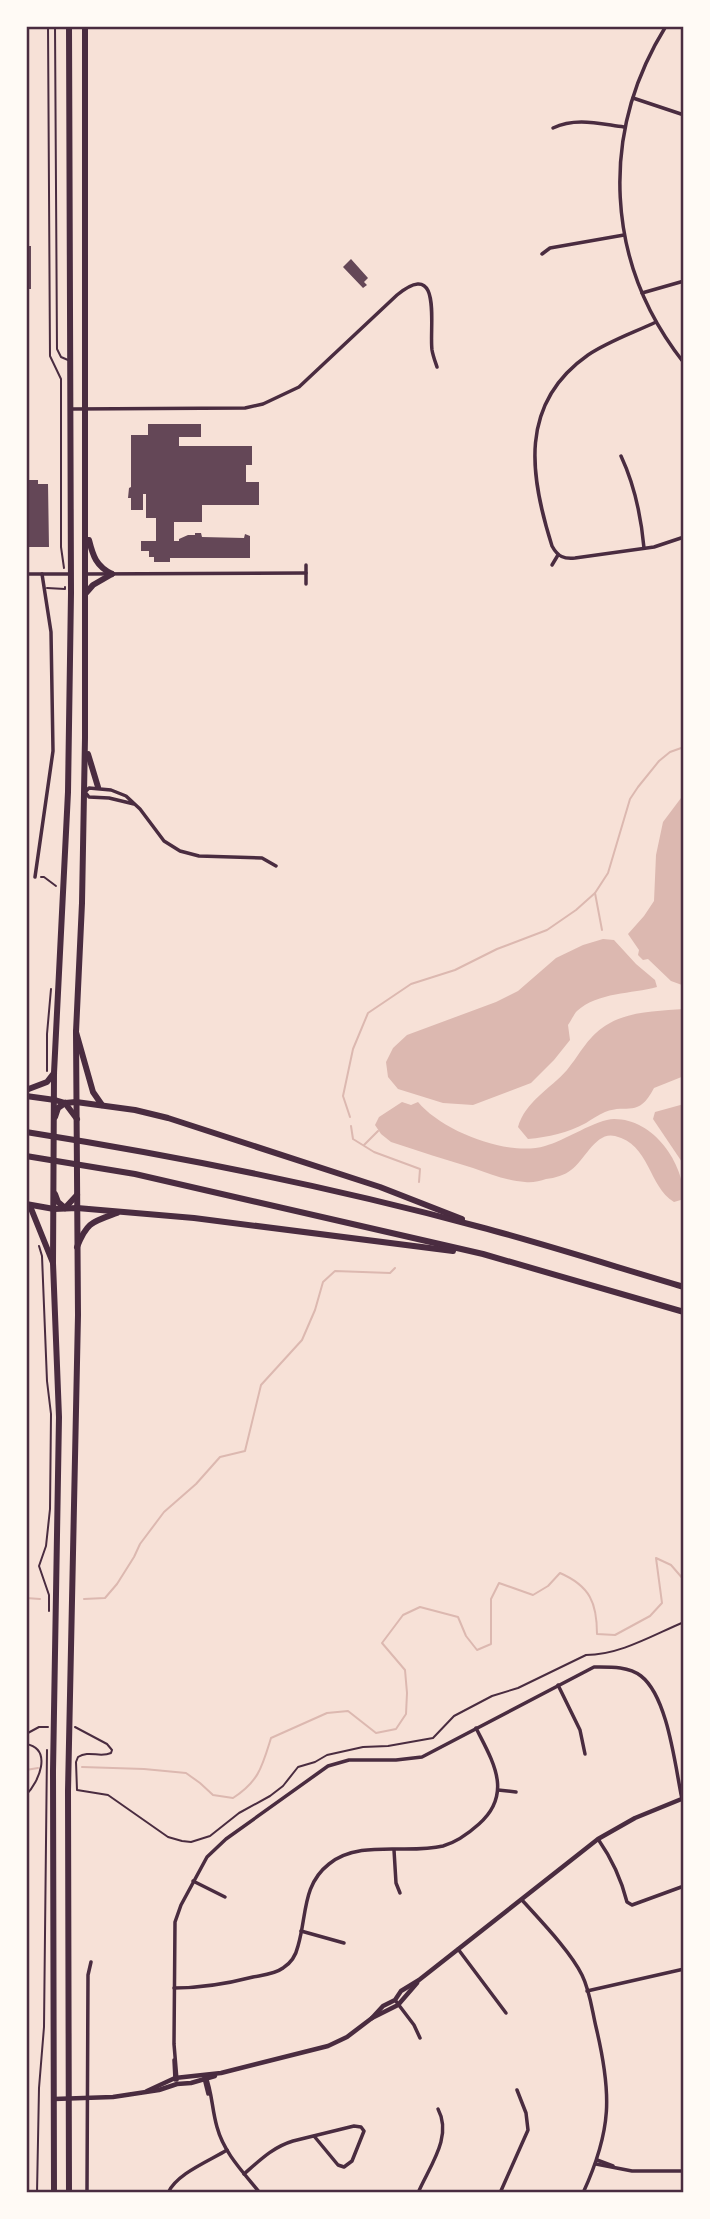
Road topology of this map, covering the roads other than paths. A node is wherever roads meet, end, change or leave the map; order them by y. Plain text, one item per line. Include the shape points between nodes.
1 (55, 26) edge
2 (69, 26) edge
3 (85, 26) edge
4 (666, 26) edge
5 (85, 47) junction
6 (69, 51) junction
7 (70, 90) junction
8 (86, 90) junction
9 (632, 97) junction
10 (684, 115) edge
11 (624, 127) junction
12 (553, 128) dead end
13 (624, 235) junction
14 (542, 254) dead end
15 (684, 281) edge
16 (642, 293) junction
17 (656, 322) junction
18 (87, 359) junction
19 (70, 360) junction
20 (684, 363) edge
21 (436, 367) dead end
22 (70, 409) junction
23 (86, 409) junction
24 (621, 456) dead end
25 (86, 531) junction
26 (684, 537) edge
27 (644, 548) junction
28 (558, 555) junction
29 (306, 565) dead end
30 (552, 565) dead end
31 (306, 573) junction
32 (26, 574) edge
33 (42, 574) junction
34 (71, 574) junction
35 (86, 574) junction
36 (112, 574) junction
37 (306, 584) dead end
38 (86, 593) junction
39 (85, 738) junction
40 (98, 787) junction
41 (68, 792) junction
42 (85, 792) junction
43 (134, 804) junction
44 (276, 866) dead end
45 (35, 877) road end
46 (76, 1032) junction
47 (51, 1072) junction
48 (26, 1090) edge
49 (26, 1096) edge
50 (55, 1100) junction
51 (76, 1102) junction
52 (65, 1103) junction
53 (103, 1105) junction
54 (55, 1120) junction
55 (77, 1122) junction
56 (26, 1132) edge
57 (26, 1156) edge
58 (55, 1190) junction
59 (77, 1191) junction
60 (28, 1205) edge
61 (65, 1208) junction
62 (77, 1208) junction
63 (54, 1209) junction
64 (122, 1211) junction
65 (480, 1227) junction
66 (77, 1247) junction
67 (483, 1254) junction
68 (53, 1263) junction
69 (684, 1287) edge
70 (684, 1312) edge
71 (58, 1505) junction
72 (74, 1505) junction
73 (558, 1684) junction
74 (476, 1728) junction
75 (585, 1754) dead end
76 (498, 1790) junction
77 (516, 1792) dead end
78 (683, 1799) edge
79 (598, 1839) junction
80 (394, 1850) junction
81 (193, 1881) junction
82 (684, 1886) edge
83 (400, 1894) dead end
84 (225, 1898) dead end
85 (523, 1900) junction
86 (301, 1931) junction
87 (344, 1943) dead end
88 (458, 1949) junction
89 (91, 1962) dead end
90 (684, 1969) edge
91 (174, 1988) junction
92 (587, 1991) junction
93 (396, 2002) junction
94 (506, 2013) dead end
95 (420, 2038) dead end
96 (205, 2078) junction
97 (176, 2080) junction
98 (517, 2090) dead end
99 (69, 2098) junction
100 (88, 2098) junction
101 (54, 2099) junction
102 (438, 2109) dead end
103 (314, 2136) junction
104 (227, 2150) junction
105 (597, 2162) junction
106 (684, 2171) edge
107 (244, 2174) junction
108 (54, 2193) edge
109 (69, 2193) edge
110 (88, 2193) edge
111 (169, 2193) edge
112 (260, 2193) edge
113 (418, 2193) edge
114 (500, 2193) edge
115 (583, 2193) edge

1 - 19 lane via 57,349 61,358
2 - 6 highway
3 - 5 highway
4 - 9 street
5 - 6 highway
5 - 8 highway
6 - 7 highway
7 - 8 highway
7 - 19 highway
8 - 18 highway
9 - 10 street
9 - 11 street
11 - 12 street via 577,121
11 - 13 street via 620,176
13 - 14 street via 550,248
13 - 16 street
15 - 16 street
16 - 17 street
17 - 20 street
17 - 28 street via 583,359 562,379 543,411 534,469
18 - 19 lane
18 - 23 highway
19 - 22 highway
21 - 23 street via 431,298 419,284 397,295 299,387 262,404 245,408
22 - 23 street
22 - 34 highway
23 - 25 highway
24 - 27 street via 639,504
25 - 35 highway
25 - 36 highway via 96,563
26 - 27 street
27 - 28 street via 575,558
28 - 30 street
29 - 31 street
31 - 36 street
31 - 37 street
32 - 33 street
33 - 34 street
33 - 45 street via 51,632 53,751
34 - 35 highway
34 - 41 highway
35 - 36 street
35 - 38 highway
36 - 38 highway
38 - 39 highway
39 - 40 highway
39 - 42 highway
40 - 42 street
40 - 43 street via 119,792
41 - 42 highway
41 - 47 highway
42 - 43 street via 89,797
42 - 46 highway
43 - 44 street via 164,841 180,851 262,858
46 - 51 highway
46 - 53 highway via 93,1092
47 - 48 highway via 47,1082
47 - 50 highway
49 - 50 highway
50 - 52 highway
50 - 54 highway
51 - 52 highway
51 - 53 highway
51 - 55 highway
52 - 54 highway
52 - 55 highway
53 - 65 highway via 179,1121 380,1187
54 - 58 highway
55 - 59 highway
56 - 65 highway via 278,1180
57 - 67 highway via 135,1174
58 - 61 highway
58 - 63 highway
59 - 61 highway
59 - 62 highway
60 - 63 highway
60 - 68 highway
61 - 62 highway
61 - 63 highway
62 - 64 highway
62 - 66 highway
63 - 68 highway
64 - 66 highway via 89,1224
64 - 67 highway
65 - 69 highway
66 - 72 highway
67 - 70 highway
68 - 71 highway
71 - 72 highway
71 - 101 highway
72 - 99 highway via 68,1729
73 - 74 street
73 - 75 street via 580,1730
73 - 78 street via 594,1667 618,1667 640,1676 657,1695
74 - 76 street via 495,1767
74 - 81 street via 416,1758 349,1760 328,1766 219,1844
76 - 77 street
76 - 80 street via 488,1814 460,1839 436,1847
78 - 79 street
79 - 82 street via 632,1905
79 - 85 street
80 - 83 street
80 - 86 street via 352,1853 328,1864 309,1890
81 - 84 street
81 - 91 street via 175,1922
85 - 88 street
85 - 92 street via 578,1968
86 - 87 street
86 - 91 street via 293,1958 276,1971 209,1987
88 - 93 street via 401,1991
88 - 94 street
89 - 100 street
90 - 92 street
91 - 97 street
92 - 105 street via 607,2088 606,2125
93 - 95 street
93 - 96 street via 383,2006 347,2037 328,2046
96 - 97 street
96 - 104 street
97 - 100 street via 147,2091
98 - 114 street via 528,2130
99 - 100 street
99 - 101 street
99 - 109 highway
100 - 110 street
101 - 108 highway
102 - 113 street via 443,2135
103 - 103 street via 357,2126 364,2131 352,2161 344,2167
103 - 107 street via 275,2148
104 - 107 street
104 - 111 street via 180,2178
105 - 106 street via 632,2171
105 - 115 street
107 - 112 street

